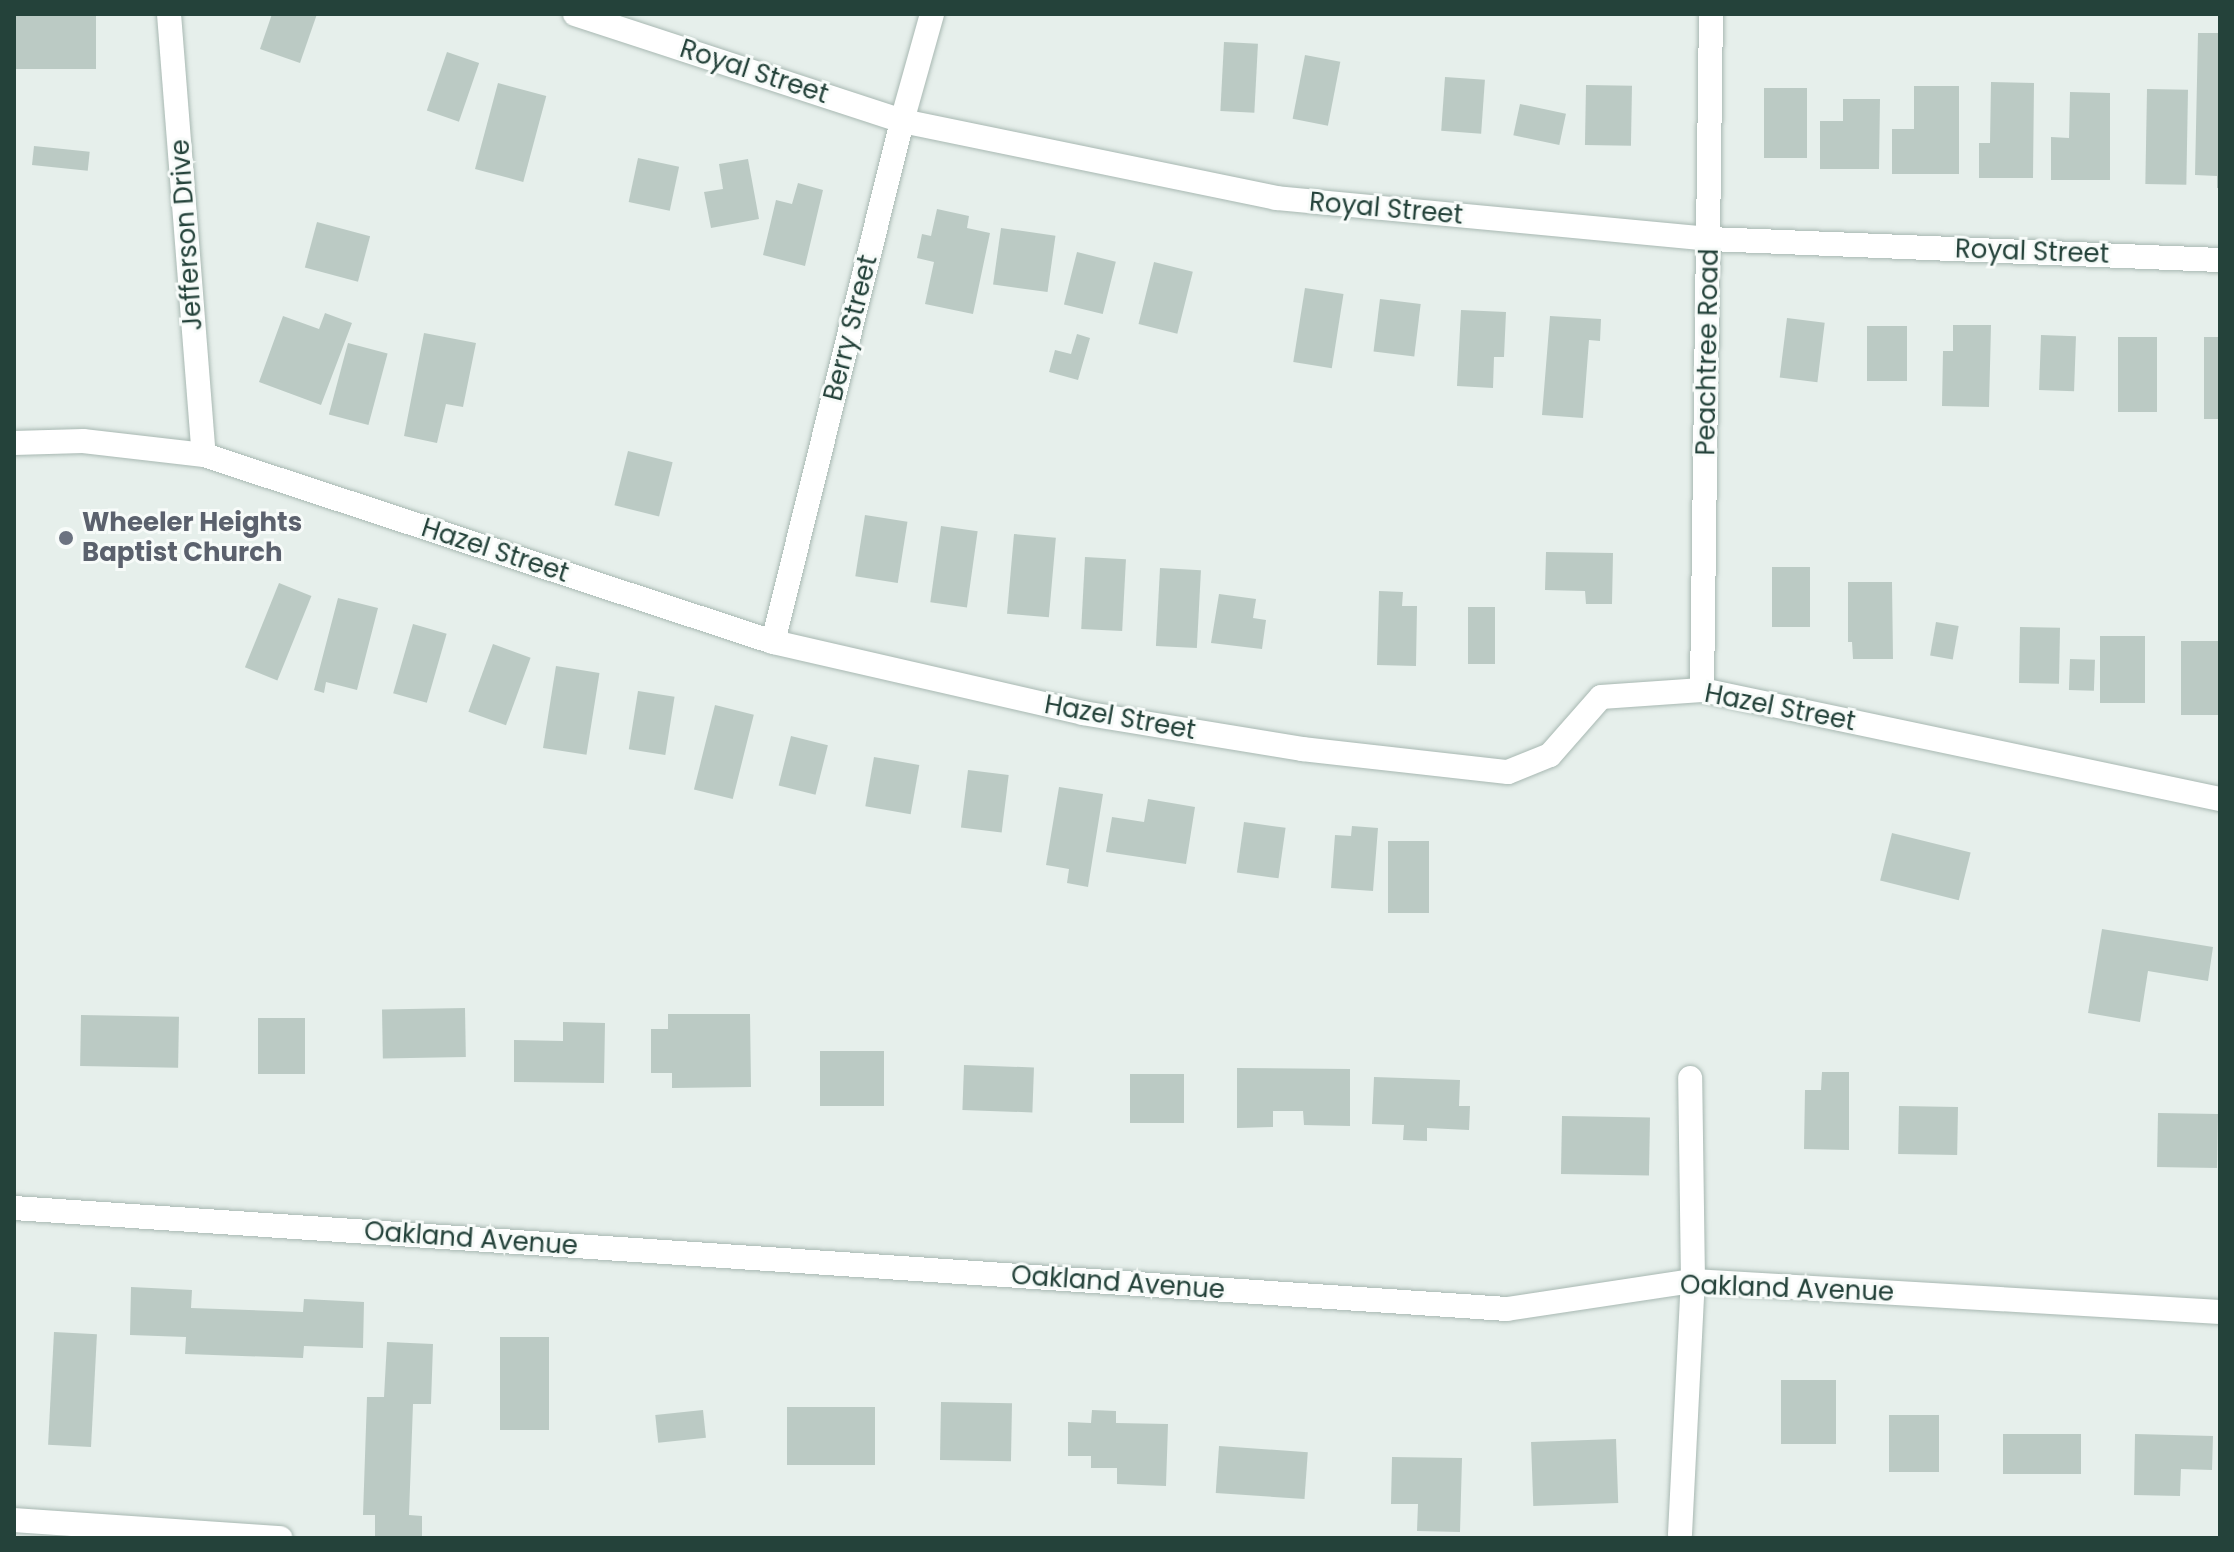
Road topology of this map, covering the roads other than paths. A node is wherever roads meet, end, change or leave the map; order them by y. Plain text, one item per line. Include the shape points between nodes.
1 (169, 14) edge
2 (575, 14) edge
3 (932, 14) edge
4 (1711, 14) edge
5 (902, 121) junction
6 (1710, 239) junction
7 (2220, 260) edge
8 (14, 443) edge
9 (204, 455) junction
10 (773, 642) junction
11 (1702, 690) junction
12 (2220, 799) edge
13 (1690, 1078) dead end
14 (14, 1208) edge
15 (1693, 1281) junction
16 (2220, 1312) edge
17 (14, 1520) edge
18 (1680, 1534) dead end
19 (280, 1538) edge

1 - 9 street, Jefferson Drive
2 - 5 street, Royal Street
3 - 5 street, Berry Street
4 - 6 street, Peachtree Road
5 - 6 street, Royal Street via 1276,198
5 - 10 street, Berry Street
6 - 7 street, Royal Street
6 - 11 street, Peachtree Road
8 - 9 street, Hazel Street via 83,441
9 - 10 street, Hazel Street
10 - 11 street, Hazel Street via 1083,713 1302,749 1508,772 1550,755 1601,697
11 - 12 street, Hazel Street
13 - 15 street
14 - 15 street, Oakland Avenue via 1507,1309
15 - 16 street, Oakland Avenue
15 - 18 street
17 - 19 street

